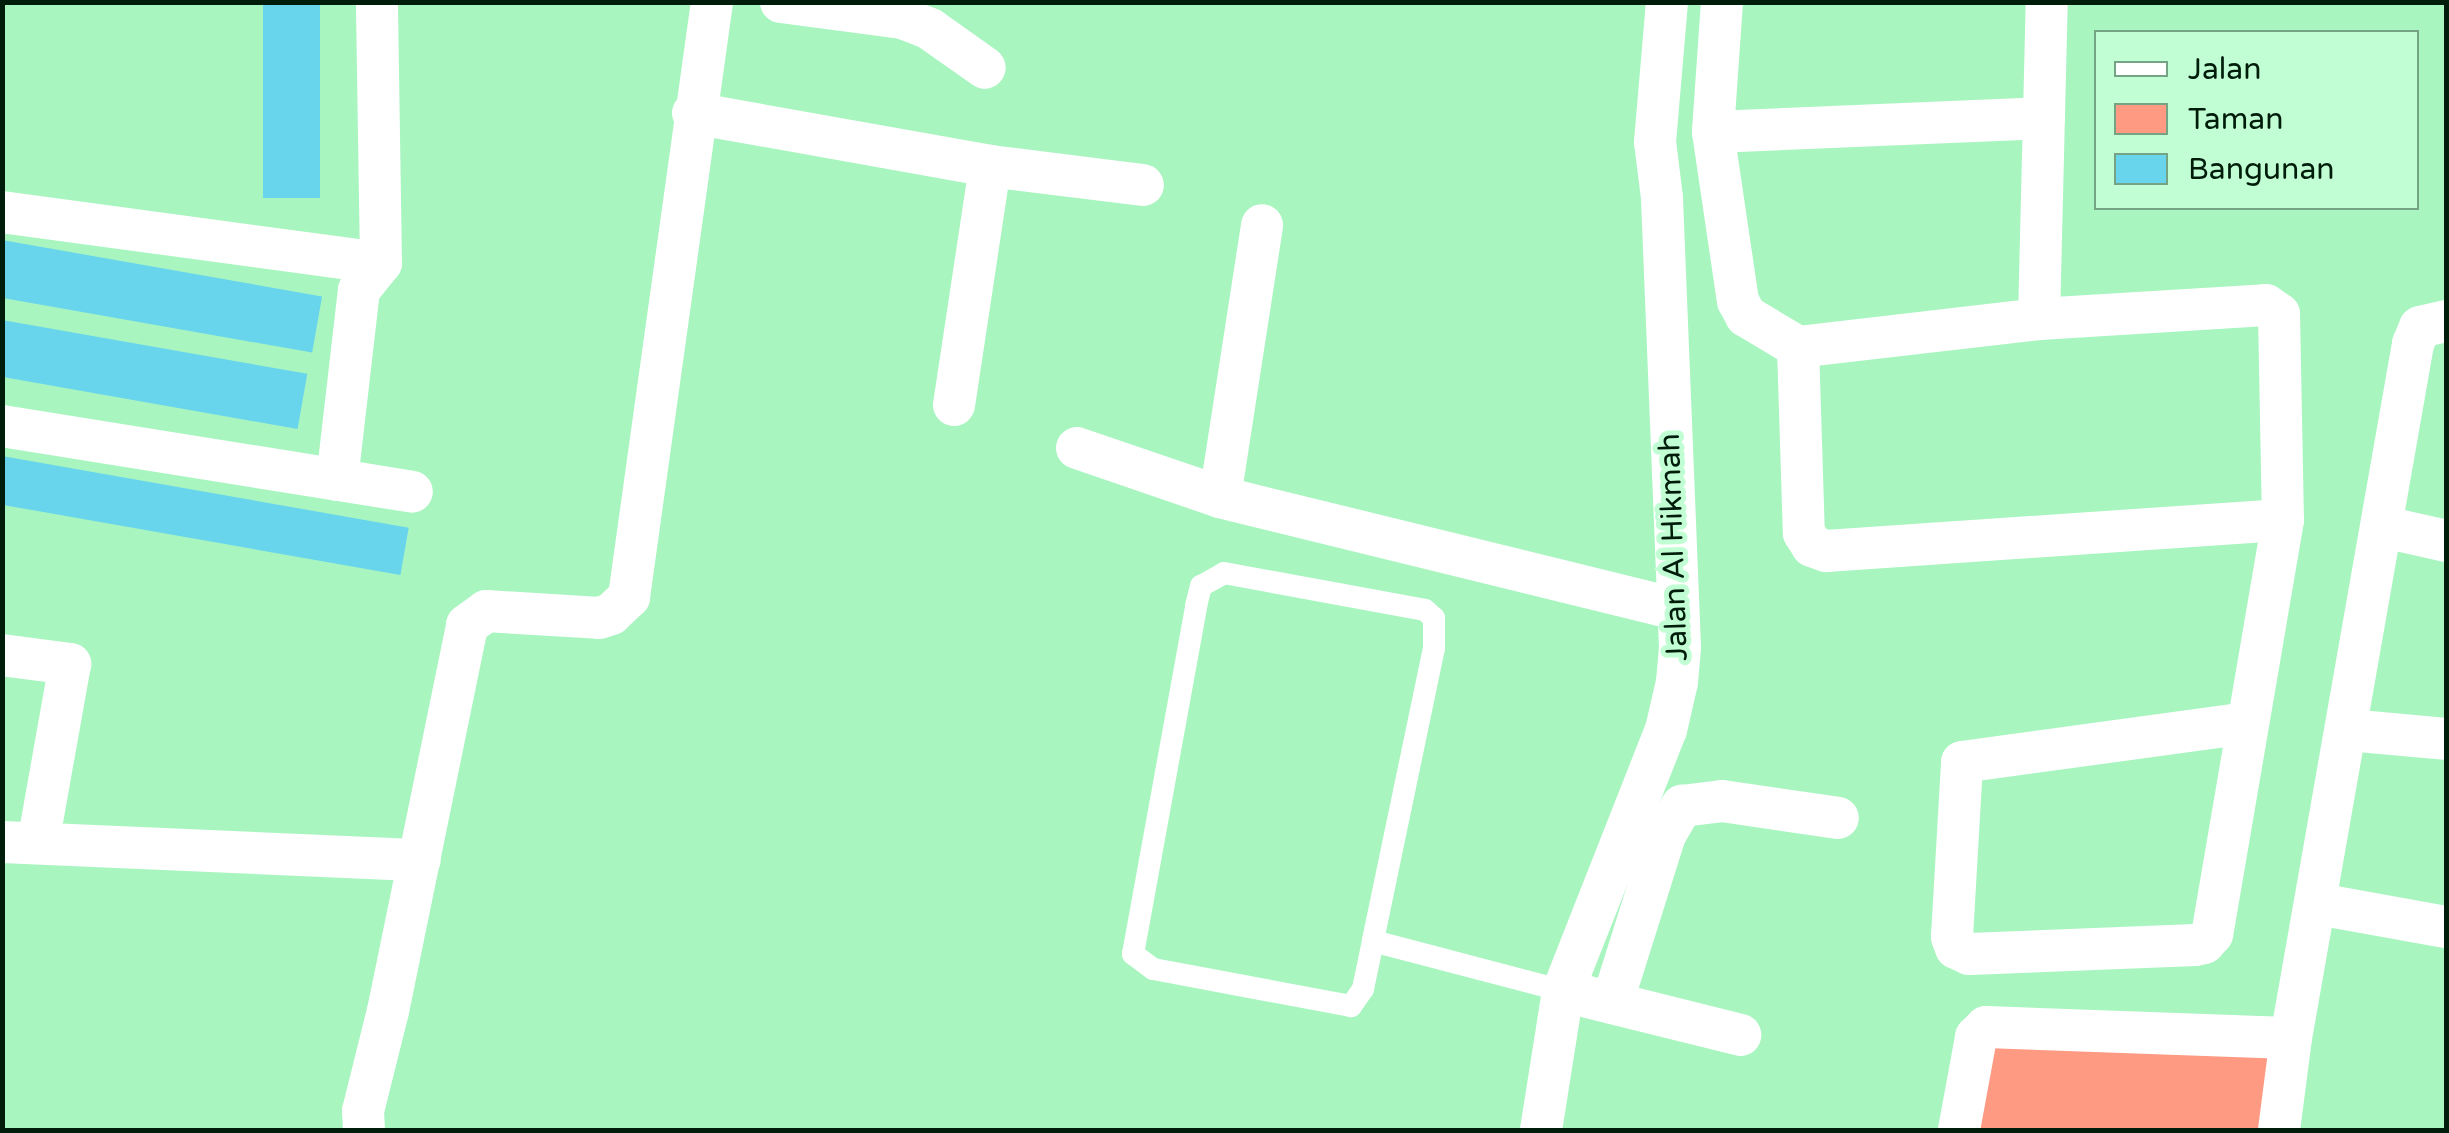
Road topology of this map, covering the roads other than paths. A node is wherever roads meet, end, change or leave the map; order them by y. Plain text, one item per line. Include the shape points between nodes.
1 (377, 2) edge
2 (712, 2) edge
3 (782, 2) edge
4 (1667, 2) edge
5 (1722, 2) edge
6 (2047, 2) edge
7 (986, 68) dead end
8 (694, 113) junction
9 (2044, 118) junction
10 (1713, 132) junction
11 (990, 166) junction
12 (1143, 185) dead end
13 (2, 212) edge
14 (1262, 225) dead end
15 (381, 262) junction
16 (2038, 320) junction
17 (2446, 321) edge
18 (1798, 346) junction
19 (954, 405) dead end
20 (2, 426) edge
21 (1077, 448) dead end
22 (338, 480) junction
23 (412, 492) dead end
24 (1220, 497) junction
25 (2283, 520) junction
26 (2384, 527) junction
27 (2446, 540) edge
28 (1677, 609) junction
29 (2, 655) edge
30 (2245, 723) junction
31 (2348, 730) junction
32 (2446, 739) edge
33 (1838, 818) dead end
34 (20, 842) edge
35 (420, 860) junction
36 (2318, 904) junction
37 (2446, 927) edge
38 (1374, 941) junction
39 (1563, 990) junction
40 (1612, 1003) junction
41 (1740, 1035) dead end
42 (2291, 1038) junction
43 (364, 1130) edge
44 (1541, 1130) edge
45 (1959, 1130) edge
46 (2279, 1130) edge

1 - 15 street
2 - 8 street
3 - 7 street via 902,18
4 - 28 street, Jalan Al Hikmah via 1655,142
5 - 10 street
6 - 9 street
8 - 11 street
8 - 35 street via 629,597 600,618 486,611 467,625
9 - 10 street
9 - 16 street
10 - 18 street via 1741,310
11 - 12 street
11 - 19 street
13 - 15 street
14 - 24 street
15 - 22 street via 359,290
16 - 18 street
16 - 25 street via 2273,307
17 - 26 street via 2420,326 2413,344
18 - 25 street via 1804,533 1826,552
20 - 22 street
21 - 24 street
22 - 23 street
24 - 28 street
25 - 30 street
26 - 27 street
26 - 31 street
28 - 39 street, Jalan Al Hikmah via 1680,647 1666,730
29 - 34 street via 70,664
30 - 30 street via 1962,762 1956,948 1970,954 2204,943 2212,934
31 - 32 street
31 - 36 street
33 - 40 street via 1722,800 1682,806 1658,852
34 - 35 street
35 - 43 street
36 - 37 street
36 - 42 street
38 - 38 lane via 1358,1000 1343,1007 1146,966 1133,954 1196,606 1211,577 1224,573 1425,610 1434,618 1434,648
38 - 39 lane
39 - 40 street
39 - 44 street, Jalan Al Hikmah
40 - 41 street
42 - 45 street via 1986,1027 1976,1037
42 - 46 street

